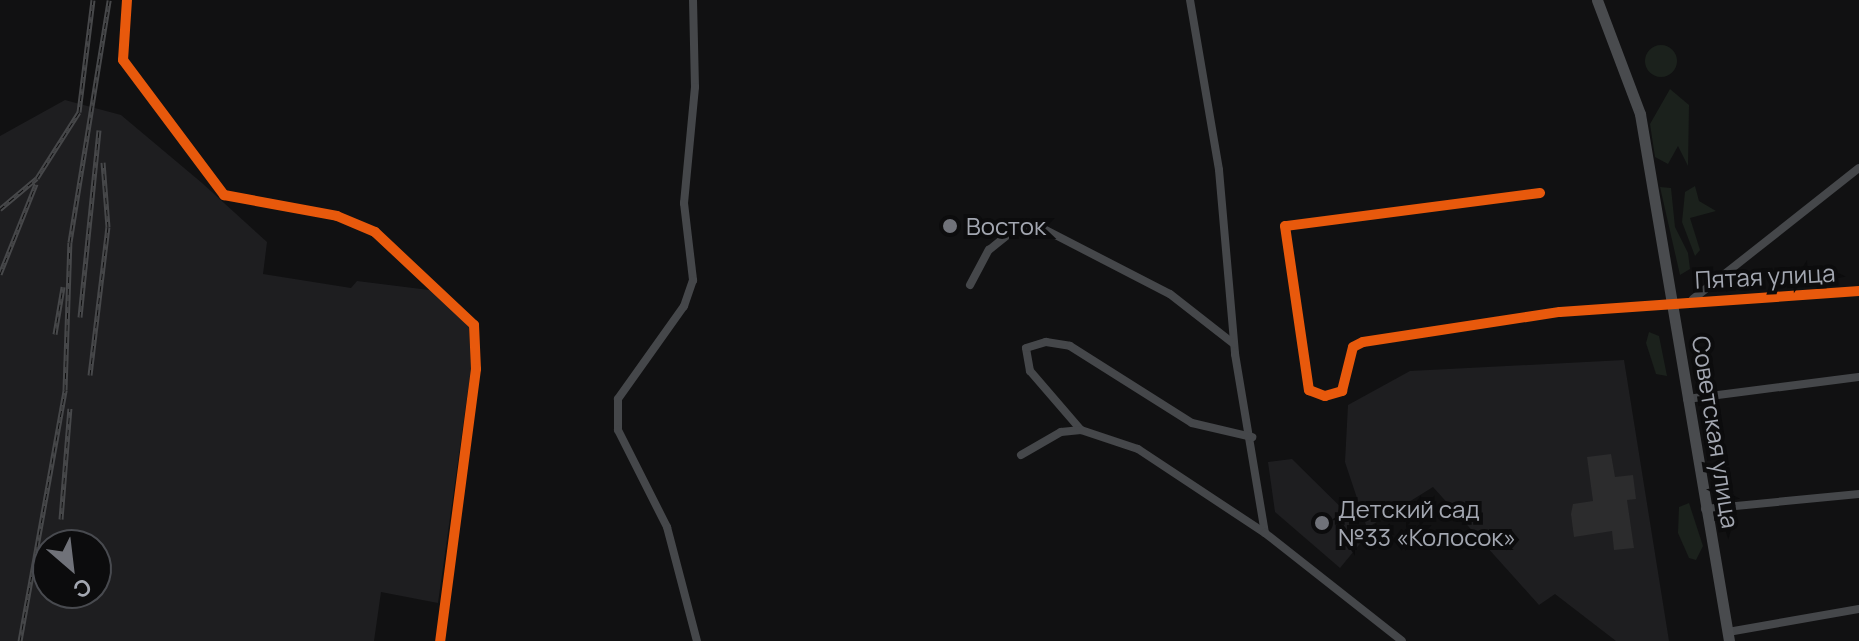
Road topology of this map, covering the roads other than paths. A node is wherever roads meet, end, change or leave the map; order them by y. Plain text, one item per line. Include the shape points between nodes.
1 (127, 0) edge
2 (693, 0) edge
3 (1190, 0) edge
4 (1597, 0) edge
5 (1858, 169) edge
6 (1540, 193) dead end
7 (970, 285) dead end
8 (1859, 291) edge
9 (1693, 299) junction
10 (1673, 301) junction
11 (1234, 344) junction
12 (1859, 377) edge
13 (1687, 399) junction
14 (1081, 430) junction
15 (1252, 437) junction
16 (1021, 455) dead end
17 (1859, 494) edge
18 (1705, 509) junction
19 (1265, 533) junction
20 (1859, 609) edge
21 (1728, 636) edge
22 (440, 641) edge
23 (697, 641) edge
24 (1402, 641) edge

1 - 22 street via 123,60 224,195 337,216 375,232 474,325 476,369
2 - 23 street via 695,87 684,203 693,280 684,306 618,399 618,430 667,527
3 - 11 street via 1219,170
4 - 10 main road, Советская улица via 1640,114
5 - 9 street
6 - 10 street, Пятая улица via 1285,226 1309,390 1325,396 1342,391 1353,347 1363,342
7 - 11 street via 989,250 1016,228 1038,226 1170,294
8 - 9 street, Пятая улица
9 - 10 street, Пятая улица
10 - 13 main road, Советская улица
11 - 15 street
12 - 13 street
13 - 18 main road, Советская улица
14 - 15 street via 1030,371 1026,348 1046,342 1070,346 1192,423
14 - 16 street via 1061,432
14 - 19 street via 1138,449
15 - 19 street
17 - 18 street
18 - 21 main road, Советская улица
19 - 24 street
20 - 21 street

